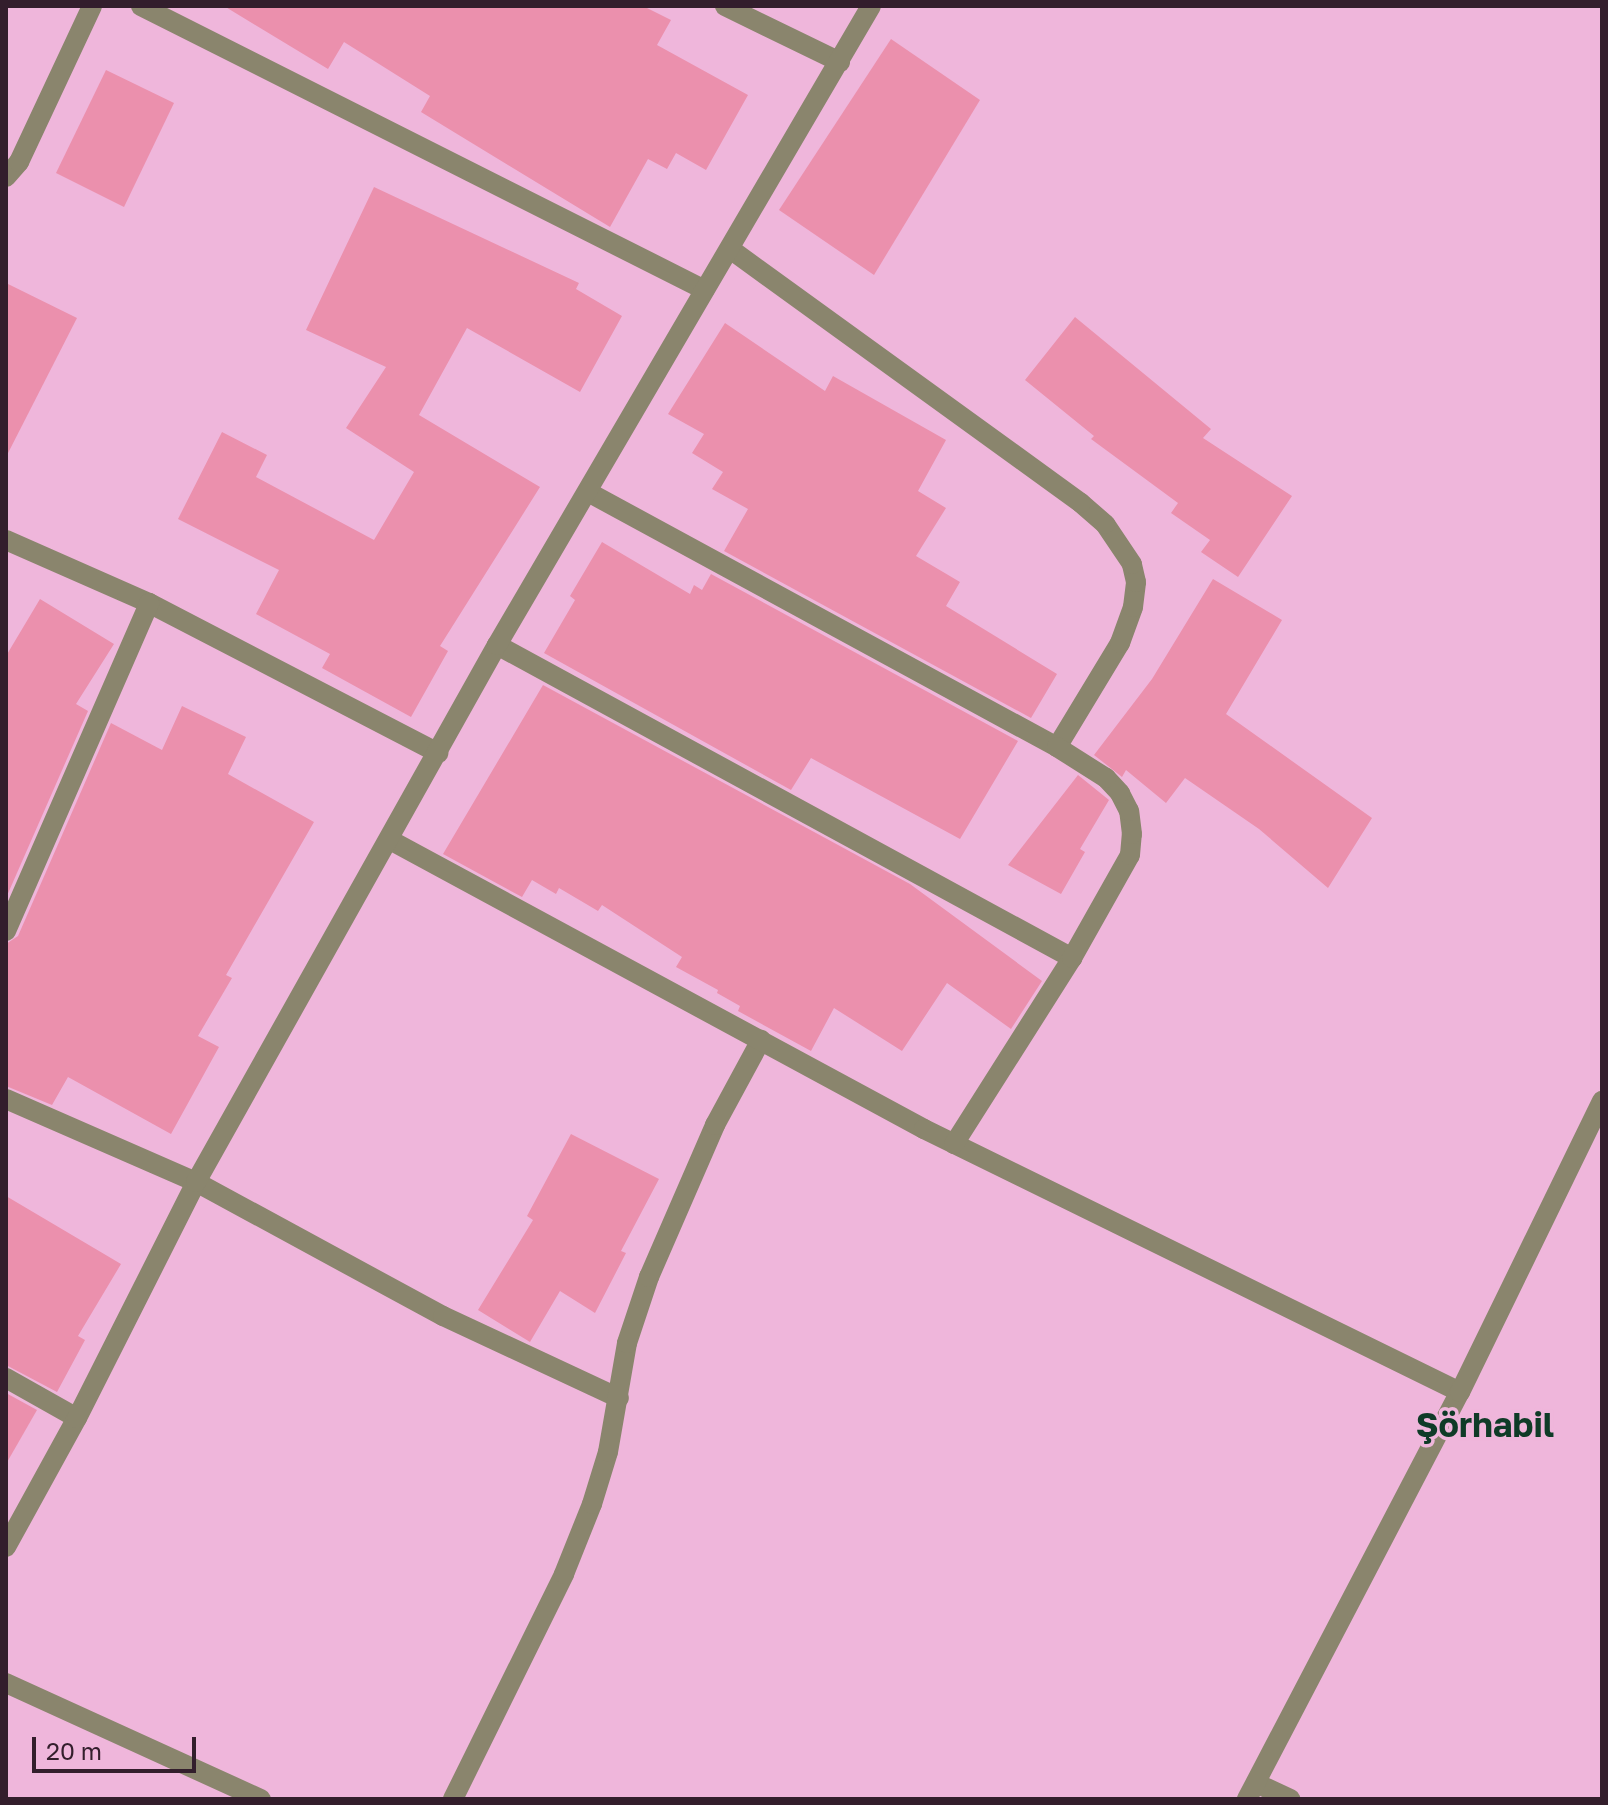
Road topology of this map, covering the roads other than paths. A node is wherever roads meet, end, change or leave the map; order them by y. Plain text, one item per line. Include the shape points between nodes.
1 (92, 6) edge
2 (141, 6) edge
3 (725, 6) edge
4 (871, 6) edge
5 (840, 62) junction
6 (6, 177) edge
7 (731, 250) junction
8 (705, 290) junction
9 (588, 492) junction
10 (6, 540) edge
11 (149, 603) junction
12 (497, 645) junction
13 (1057, 747) junction
14 (438, 753) junction
15 (390, 840) junction
16 (6, 931) edge
17 (1072, 958) junction
18 (761, 1040) junction
19 (6, 1099) edge
20 (1602, 1101) edge
21 (954, 1144) junction
22 (196, 1182) junction
23 (6, 1378) edge
24 (1460, 1392) junction
25 (619, 1398) junction
26 (77, 1418) junction
27 (6, 1547) edge
28 (6, 1683) edge
29 (1251, 1791) edge
30 (261, 1799) edge
31 (453, 1799) edge
32 (1290, 1799) edge

1 - 6 street via 19,162
2 - 8 street
3 - 5 street
4 - 5 street
5 - 7 street
7 - 8 street
7 - 13 street via 1081,503 1105,524 1132,564 1133,607 1120,643
8 - 9 street
9 - 12 street
9 - 13 street
10 - 11 street
11 - 14 street
11 - 16 street
12 - 14 street
12 - 17 street
13 - 17 street via 1120,793 1132,834 1130,855
14 - 15 street
15 - 18 street
15 - 22 street
17 - 21 street
18 - 21 street
18 - 25 street via 674,1212 627,1343
19 - 22 street
20 - 24 street
21 - 24 street
22 - 25 street via 443,1316
22 - 26 street
23 - 26 street
24 - 29 street
25 - 31 street via 592,1504 564,1574
26 - 27 street
28 - 30 street
29 - 32 street

